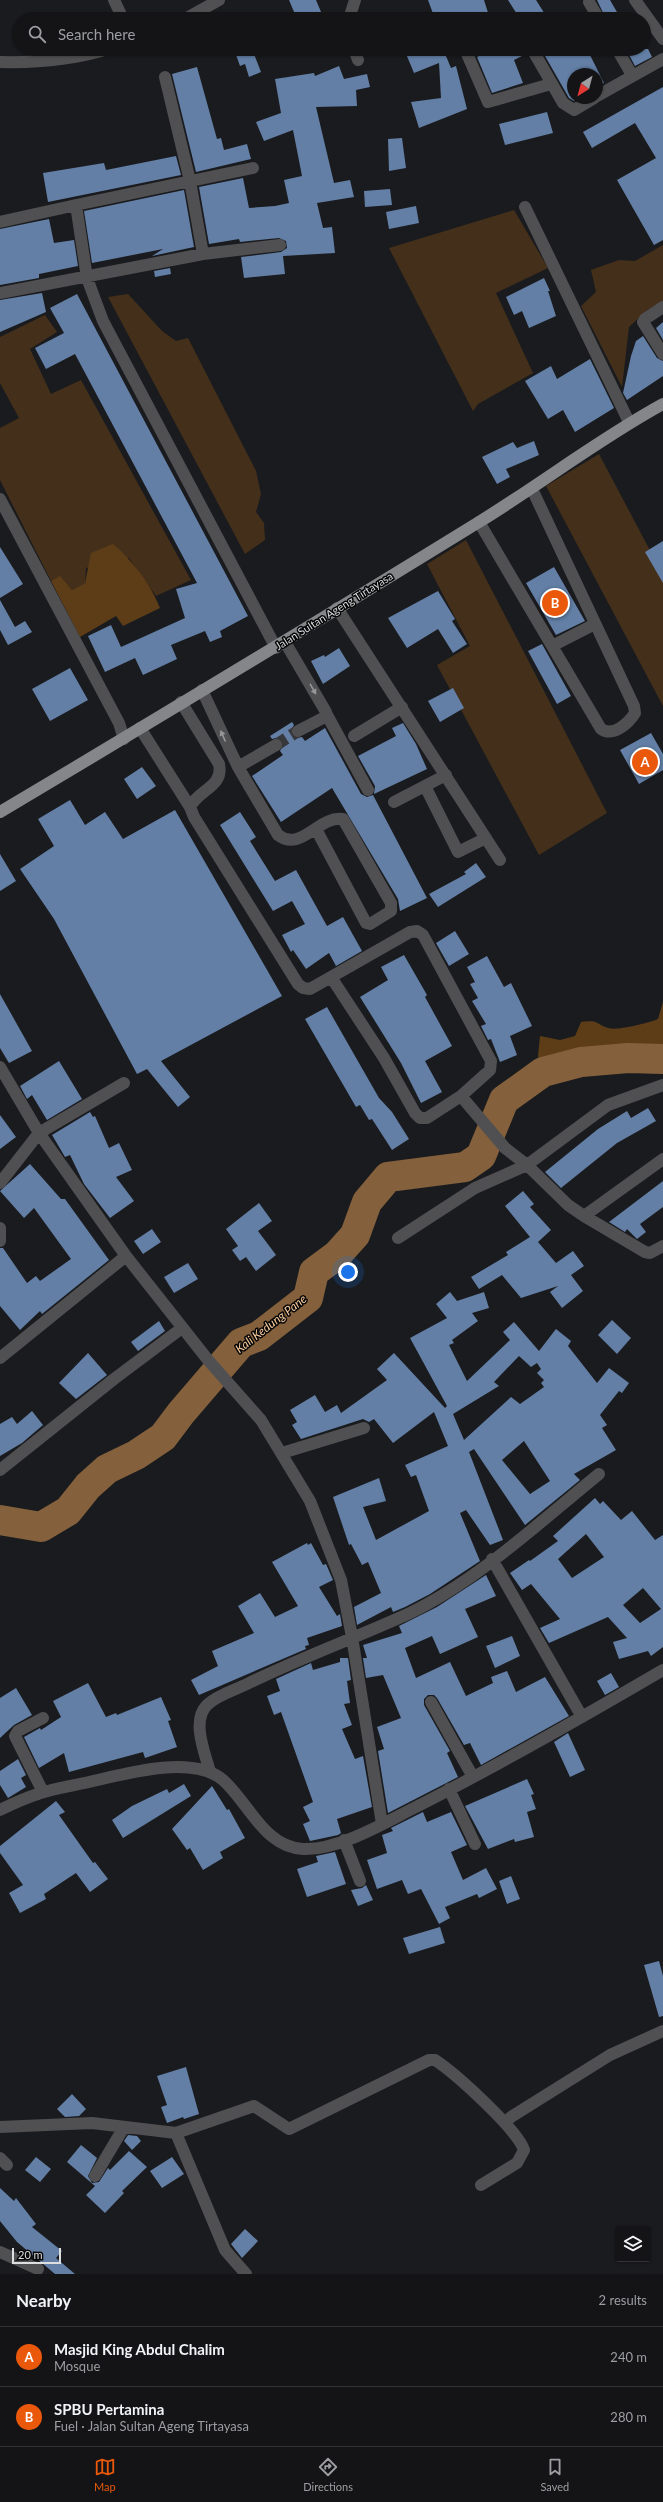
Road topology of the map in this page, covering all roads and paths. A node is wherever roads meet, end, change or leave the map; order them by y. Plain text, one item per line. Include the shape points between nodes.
1 (114, 0) edge
2 (219, 0) edge
3 (355, 0) edge
4 (635, 0) edge
5 (589, 2) dead end
6 (120, 12) edge
7 (198, 12) edge
8 (351, 12) edge
9 (595, 12) edge
10 (644, 12) edge
11 (651, 22) edge
12 (663, 39) edge
13 (85, 56) edge
14 (468, 56) edge
15 (536, 56) edge
16 (621, 56) edge
17 (663, 59) edge
18 (0, 62) edge
19 (632, 75) junction
20 (165, 77) dead end
21 (551, 84) junction
22 (603, 92) edge
23 (584, 104) edge
24 (253, 168) dead end
25 (190, 181) junction
26 (76, 205) junction
27 (525, 207) dead end
28 (0, 222) edge
29 (280, 244) dead end
30 (204, 254) junction
31 (87, 278) junction
32 (0, 294) edge
33 (663, 307) edge
34 (663, 354) edge
35 (663, 404) edge
36 (627, 419) junction
37 (532, 489) junction
38 (0, 499) edge
39 (480, 522) junction
40 (337, 608) junction
41 (596, 624) junction
42 (280, 645) junction
43 (552, 646) junction
44 (202, 690) junction
45 (181, 702) junction
46 (402, 707) junction
47 (327, 715) junction
48 (140, 728) junction
49 (298, 731) tunnel mouth
50 (354, 736) dead end
51 (124, 739) junction
52 (276, 745) tunnel mouth
53 (238, 767) junction
54 (446, 775) junction
55 (425, 786) junction
56 (368, 790) dead end
57 (394, 802) dead end
58 (190, 806) junction
59 (0, 812) edge
60 (316, 829) junction
61 (486, 838) junction
62 (500, 860) dead end
63 (331, 977) junction
64 (0, 1067) edge
65 (124, 1083) dead end
66 (663, 1086) edge
67 (465, 1100) junction
68 (39, 1133) junction
69 (663, 1158) edge
70 (527, 1165) junction
71 (0, 1183) edge
72 (584, 1216) junction
73 (0, 1228) edge
74 (398, 1238) dead end
75 (0, 1241) edge
76 (663, 1246) edge
77 (126, 1256) junction
78 (182, 1328) junction
79 (0, 1358) edge
80 (364, 1428) dead end
81 (282, 1453) junction
82 (0, 1470) edge
83 (599, 1474) dead end
84 (492, 1560) junction
85 (352, 1637) junction
86 (663, 1670) edge
87 (431, 1702) dead end
88 (582, 1717) junction
89 (43, 1718) dead end
90 (210, 1772) junction
91 (473, 1777) junction
92 (449, 1789) junction
93 (43, 1792) junction
94 (0, 1810) edge
95 (382, 1824) junction
96 (344, 1840) junction
97 (475, 1844) dead end
98 (360, 1881) dead end
99 (663, 2031) edge
100 (505, 2123) junction
101 (0, 2127) edge
102 (124, 2127) junction
103 (176, 2133) junction
104 (95, 2176) dead end
105 (481, 2185) dead end
106 (0, 2252) edge
107 (38, 2269) dead end
108 (246, 2274) edge

1 - 6 street
2 - 7 street
3 - 8 street
4 - 10 street
5 - 9 street
11 - 12 street
13 - 18 street via 36,63
14 - 21 street via 488,102
15 - 21 street
16 - 19 street
17 - 19 street
19 - 22 street
20 - 25 street
21 - 23 street via 569,109 574,110
24 - 25 street
25 - 26 street
25 - 30 street
26 - 28 street
26 - 31 street
27 - 36 street
29 - 30 street
30 - 31 street
31 - 32 street
31 - 42 street via 103,321 259,618 269,636
33 - 34 street via 643,322
35 - 36 main road, Jalan Sultan Ageng Tirtayasa
36 - 37 main road, Jalan Sultan Ageng Tirtayasa
37 - 39 main road, Jalan Sultan Ageng Tirtayasa
37 - 41 street
38 - 51 street via 119,722
39 - 40 main road, Jalan Sultan Ageng Tirtayasa
39 - 43 street
40 - 42 main road, Jalan Sultan Ageng Tirtayasa
40 - 46 street
41 - 43 street
41 - 43 street via 634,706 635,713 632,718 615,731 601,729
42 - 44 main road, Jalan Sultan Ageng Tirtayasa
42 -> 47 street
44 - 45 main road, Jalan Sultan Ageng Tirtayasa
53 -> 44 street
45 - 48 main road, Jalan Sultan Ageng Tirtayasa
45 - 58 street via 219,764 221,773 217,782 193,800
46 - 50 street
46 - 54 street
47 - 49 street
47 - 56 street
48 - 51 main road, Jalan Sultan Ageng Tirtayasa
48 - 58 street
51 - 59 main road, Jalan Sultan Ageng Tirtayasa
52 - 53 street
53 - 60 street via 281,838 285,841 296,840
54 - 55 street
54 - 61 street
55 - 57 street
55 - 61 street via 458,852
58 - 63 street via 194,817 298,984 302,988 310,989
60 - 60 street via 366,923 370,924 391,911 391,903 343,819 335,818
61 - 62 street
63 - 67 street via 420,1118 426,1118
63 - 67 street via 410,932 417,931 423,935 491,1062 490,1070
64 - 68 street
65 - 68 street
66 - 70 street via 608,1106
67 - 70 street via 505,1148
68 - 71 street
68 - 77 street
69 - 72 street
70 - 72 street via 568,1205
70 - 74 street via 475,1188
72 - 76 street via 645,1252
73 - 75 street
77 - 78 street
77 - 79 street
78 - 81 street via 261,1420
78 - 82 street
80 - 81 street
81 - 85 street via 310,1501 336,1566
83 - 84 street
84 - 85 street via 426,1604
84 - 88 street
85 - 90 street via 271,1672 206,1705 200,1718 200,1729
85 - 95 street
86 - 88 street
87 - 91 street
88 - 91 street
89 - 93 street via 18,1731 15,1736
90 - 93 street via 184,1768 149,1769
90 - 96 street via 235,1792 263,1829 290,1847 316,1849
91 - 92 street
92 - 95 street
92 - 97 street
93 - 94 street
95 - 96 street
96 - 98 street
99 - 100 street via 610,2055
100 - 103 street via 436,2060 429,2060 289,2129 254,2106
100 - 105 street via 522,2143 523,2154 517,2163
101 - 102 street via 92,2123
102 - 103 street
102 - 104 street
103 - 108 street via 225,2250
106 - 107 street

